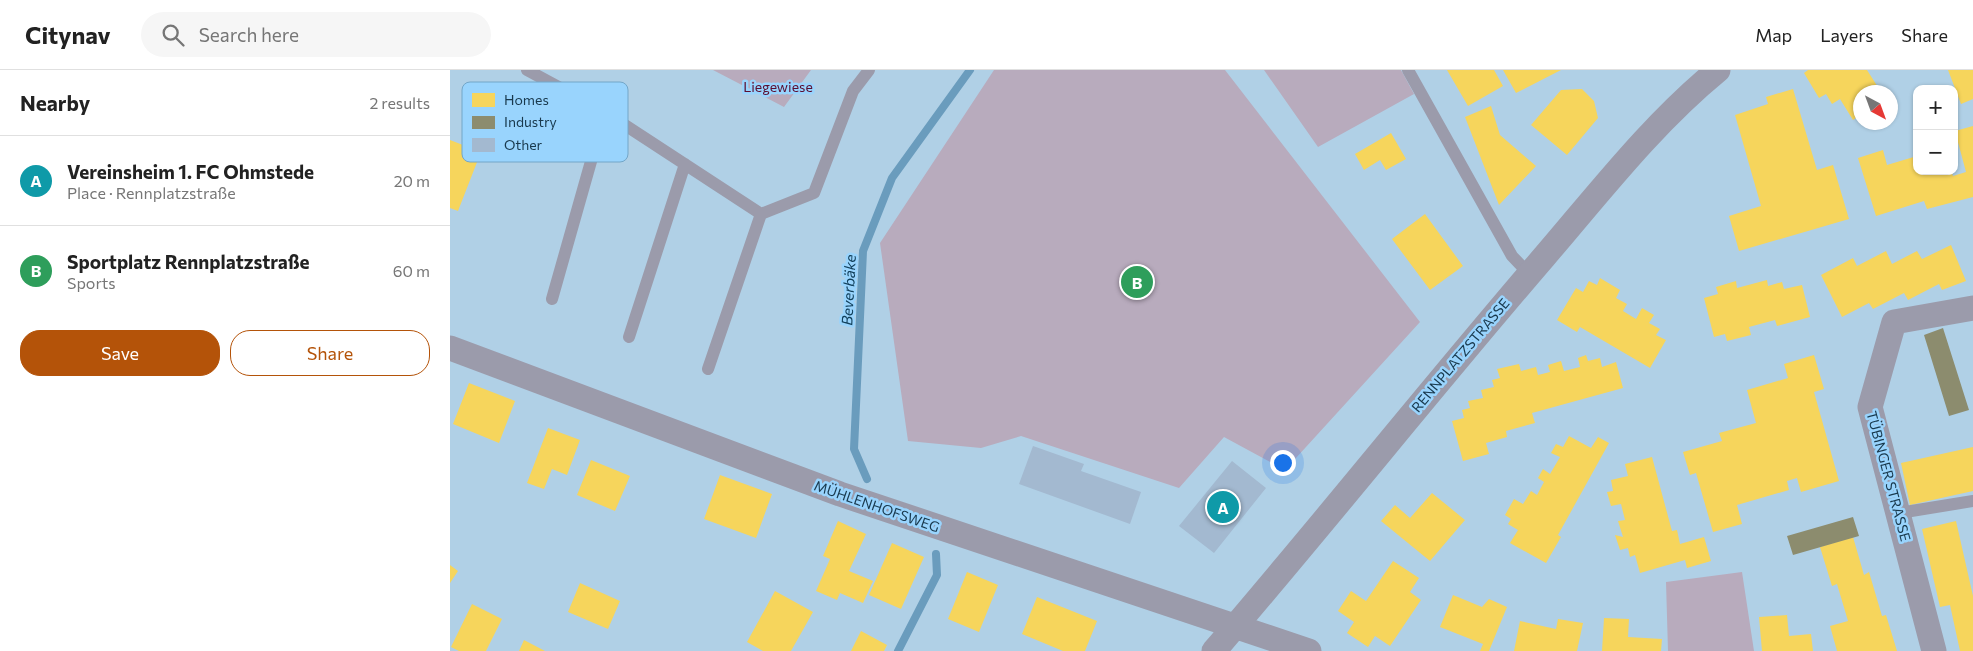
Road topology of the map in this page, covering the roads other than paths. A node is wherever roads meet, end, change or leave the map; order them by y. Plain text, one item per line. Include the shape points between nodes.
1 (527, 70) edge
2 (869, 70) edge
3 (1408, 70) edge
4 (1718, 70) edge
5 (549, 82) edge
6 (628, 127) edge
7 (591, 162) edge
8 (685, 164) junction
9 (761, 214) junction
10 (1529, 274) junction
11 (552, 298) dead end
12 (1973, 308) edge
13 (629, 337) dead end
14 (450, 348) edge
15 (708, 369) dead end
16 (1973, 501) edge
17 (1899, 513) junction
18 (1235, 627) junction
19 (1214, 651) edge
20 (1309, 651) edge
21 (1934, 651) edge

1 - 5 lane
2 - 9 lane via 852,91 814,193
3 - 10 lane via 1512,256
4 - 10 street, RENNPLATZSTRASSE via 1643,142
6 - 8 lane
7 - 11 lane
8 - 9 lane
8 - 13 lane
9 - 15 lane
10 - 18 street, RENNPLATZSTRASSE
12 - 17 street, TÜBINGER STRASSE via 1894,322 1870,407
14 - 18 street, MÜHLENHOFSWEG via 840,494
16 - 17 lane
17 - 21 street, TÜBINGER STRASSE
18 - 19 street, RENNPLATZSTRASSE
18 - 20 street, MÜHLENHOFSWEG

